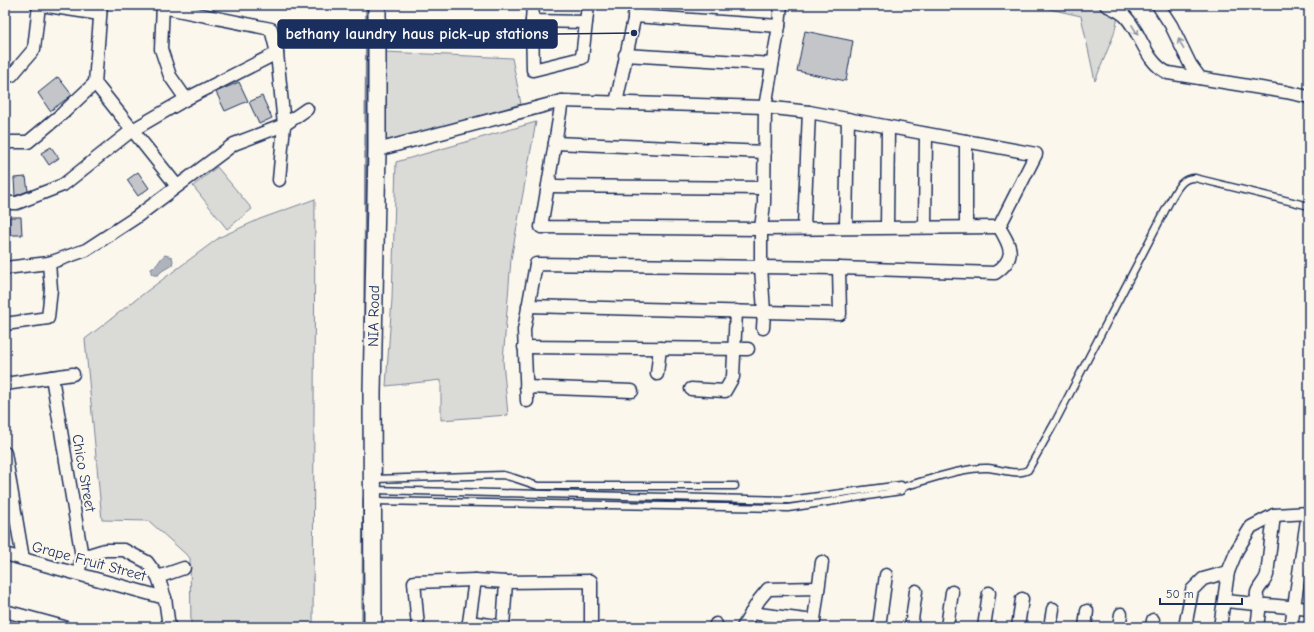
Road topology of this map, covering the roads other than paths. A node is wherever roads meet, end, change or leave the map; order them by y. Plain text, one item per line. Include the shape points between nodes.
1 (40, 5) edge
2 (377, 5) edge
3 (533, 5) edge
4 (588, 5) edge
5 (781, 5) edge
6 (1106, 5) edge
7 (1158, 5) edge
8 (162, 6) edge
9 (101, 10) edge
10 (635, 11) edge
11 (532, 21) junction
12 (586, 22) junction
13 (779, 26) junction
14 (278, 54) junction
15 (625, 55) junction
16 (772, 64) junction
17 (5, 77) edge
18 (1200, 78) junction
19 (95, 83) junction
20 (1309, 97) edge
21 (186, 99) junction
22 (562, 101) junction
23 (616, 104) junction
24 (766, 107) junction
25 (308, 109) dead end
26 (809, 112) junction
27 (848, 119) junction
28 (284, 125) junction
29 (888, 127) junction
30 (131, 131) junction
31 (926, 134) junction
32 (966, 141) junction
33 (5, 142) edge
34 (555, 143) junction
35 (377, 150) junction
36 (765, 152) junction
37 (278, 180) dead end
38 (177, 186) junction
39 (548, 186) junction
40 (764, 188) junction
41 (5, 204) edge
42 (1309, 206) edge
43 (804, 227) junction
44 (846, 227) junction
45 (887, 227) junction
46 (925, 227) junction
47 (966, 227) junction
48 (761, 228) junction
49 (999, 228) junction
50 (49, 263) junction
51 (761, 267) junction
52 (5, 268) edge
53 (839, 268) junction
54 (528, 306) junction
55 (736, 311) junction
56 (764, 312) junction
57 (5, 324) edge
58 (763, 328) dead end
59 (524, 347) junction
60 (660, 348) junction
61 (734, 349) junction
62 (748, 349) dead end
63 (73, 374) dead end
64 (658, 374) dead end
65 (52, 377) junction
66 (5, 384) edge
67 (526, 387) junction
68 (691, 389) dead end
69 (632, 391) dead end
70 (527, 401) dead end
71 (5, 453) edge
72 (736, 486) dead end
73 (903, 487) junction
74 (372, 490) junction
75 (505, 493) junction
76 (656, 497) junction
77 (505, 503) junction
78 (655, 506) junction
79 (1308, 513) edge
80 (1274, 515) junction
81 (5, 554) edge
82 (82, 557) junction
83 (23, 559) junction
84 (822, 562) dead end
85 (184, 568) dead end
86 (1228, 572) junction
87 (78, 574) junction
88 (886, 575) dead end
89 (158, 577) junction
90 (475, 580) junction
91 (506, 582) junction
92 (818, 588) junction
93 (916, 591) dead end
94 (952, 592) dead end
95 (989, 593) dead end
96 (165, 598) junction
97 (1022, 599) dead end
98 (1225, 601) junction
99 (1260, 604) junction
100 (1294, 608) junction
101 (1053, 609) dead end
102 (1309, 609) edge
103 (5, 611) edge
104 (1087, 611) dead end
105 (751, 613) junction
106 (1121, 614) dead end
107 (469, 624) edge
108 (813, 624) edge
109 (64, 627) edge
110 (169, 627) edge
111 (373, 627) edge
112 (418, 627) edge
113 (503, 627) edge
114 (591, 627) edge
115 (743, 627) edge
116 (879, 627) edge
117 (911, 627) edge
118 (948, 627) edge
119 (984, 627) edge
120 (1018, 627) edge
121 (1050, 627) edge
122 (1085, 627) edge
123 (1119, 627) edge
124 (1185, 627) edge
125 (1220, 627) edge
126 (1257, 627) edge
127 (1291, 627) edge

1 - 9 street
1 - 17 street via 34,49 12,75
2 - 35 street, NIA Road
3 - 11 street
4 - 12 street
5 - 13 street
6 -> 18 street via 1124,15 1152,61 1162,70
18 -> 7 street
8 - 14 street via 271,29
8 - 21 street via 161,48 170,76
9 - 19 street
10 - 13 street
10 - 15 street
11 - 12 street
11 - 12 street via 533,70 582,58
13 - 16 street
14 - 21 street
14 - 28 street
15 - 16 street
15 - 23 street
16 - 24 street
18 - 20 street
19 - 30 street
19 - 33 street via 28,142
21 - 30 street
22 - 23 street
22 - 34 street
22 - 35 street
23 - 24 street
24 - 26 street
24 - 36 street
25 - 28 street
26 - 27 street
26 - 43 street
27 - 29 street
27 - 44 street
28 - 37 street
28 - 38 street via 234,144
29 - 31 street
29 - 45 street
30 - 38 street
30 - 41 street via 63,185 16,203
31 - 32 street
31 - 46 street
32 - 47 street
32 - 49 street via 1036,154
34 - 36 street
34 - 39 street
35 - 74 street, NIA Road
36 - 40 street
38 - 50 street via 135,218 86,250
39 - 40 street
39 - 48 street via 541,227
40 - 48 street
42 - 73 lane via 1195,178 1186,180 1178,186 1028,470 1021,473 978,469
43 - 44 street
43 - 48 street
44 - 45 street
45 - 46 street
46 - 47 street
47 - 49 street
48 - 51 street
49 - 53 street via 1010,246 1010,254 1003,268 995,273
50 - 52 street
50 - 57 street via 51,290 48,318
51 - 53 street
51 - 54 street via 536,264
51 - 56 street
53 - 56 street via 840,314
54 - 55 street
54 - 59 street
55 - 56 street
55 - 61 street
56 - 58 street
59 - 60 street
59 - 67 street
60 - 61 street
60 - 64 street
61 - 62 street
61 - 68 street via 733,378 725,391
63 - 65 street
65 - 66 street
65 - 82 street, Chico Street
67 - 69 street
67 - 70 street
71 - 83 street
72 - 74 lane via 538,486 503,475
73 - 76 lane via 901,485 789,500
73 - 78 lane via 901,491 788,508
74 - 75 lane
74 - 77 lane
74 - 111 street, NIA Road
75 - 76 lane
75 - 77 lane
76 - 78 lane
77 - 78 lane
79 - 80 street
79 - 100 street
80 - 86 street via 1251,528 1237,550
80 - 99 street via 1267,574 1256,592
81 - 83 street, Grape Fruit Street
82 - 87 street, Chico Street
82 - 89 street via 105,550 124,550 147,562
83 - 87 street, Grape Fruit Street
84 - 92 street
85 - 89 street
86 - 98 street
86 - 124 street via 1203,579 1192,590
87 - 96 street, Grape Fruit Street
88 - 116 street
89 - 96 street
90 - 91 street
90 - 107 street
90 - 112 street via 414,582
91 - 113 street
91 - 114 street via 592,581
92 - 105 street via 768,589
92 - 108 street
93 - 117 street
94 - 118 street
95 - 119 street
96 - 110 street
97 - 120 street
98 - 99 street
98 - 125 street
99 - 100 street
99 - 126 street
100 - 102 street
100 - 127 street
101 - 121 street
103 - 109 street
104 - 122 street
105 - 108 street
105 - 115 street
106 - 123 street
107 - 113 street

